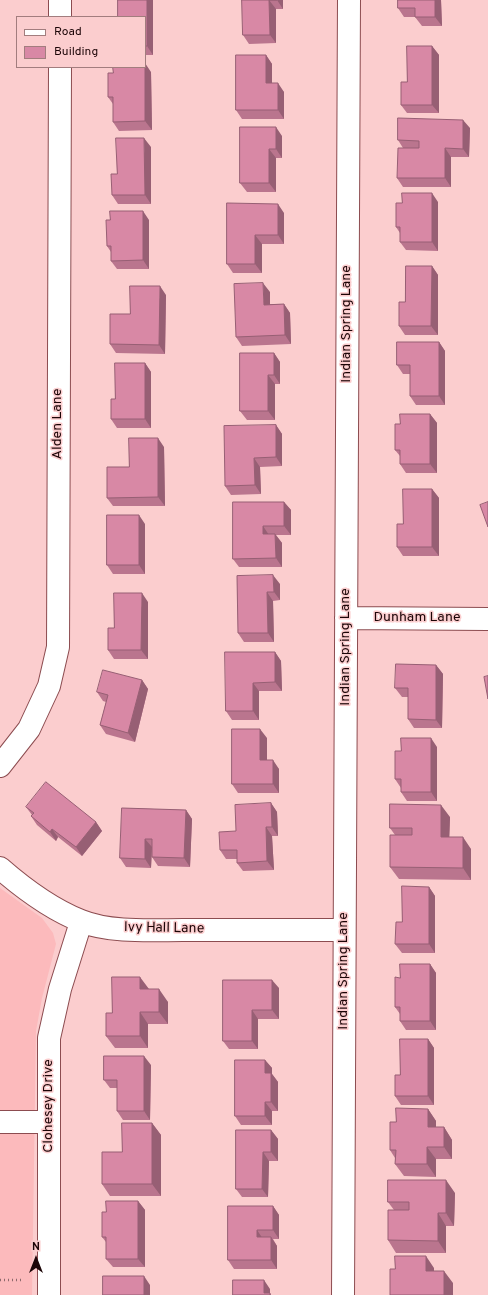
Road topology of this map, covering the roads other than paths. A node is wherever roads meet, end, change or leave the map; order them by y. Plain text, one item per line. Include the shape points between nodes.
1 (60, 0) edge
2 (349, 0) edge
3 (60, 16) edge
4 (60, 68) edge
5 (346, 618) junction
6 (488, 618) edge
7 (0, 766) edge
8 (0, 868) edge
9 (81, 922) junction
10 (344, 930) junction
11 (0, 1122) edge
12 (49, 1122) junction
13 (49, 1295) edge
14 (343, 1295) edge

1 - 3 street
2 - 5 street, Indian Spring Lane
4 - 7 street, Alden Lane via 58,647 49,686 29,730
5 - 6 street, Dunham Lane
5 - 10 street, Indian Spring Lane
8 - 9 street, Ivy Hall Lane via 45,902
9 - 10 street, Ivy Hall Lane via 104,927 149,930
9 - 12 street, Clohesey Drive via 60,989 49,1038
10 - 14 street, Indian Spring Lane
11 - 12 street
12 - 13 street, Clohesey Drive

